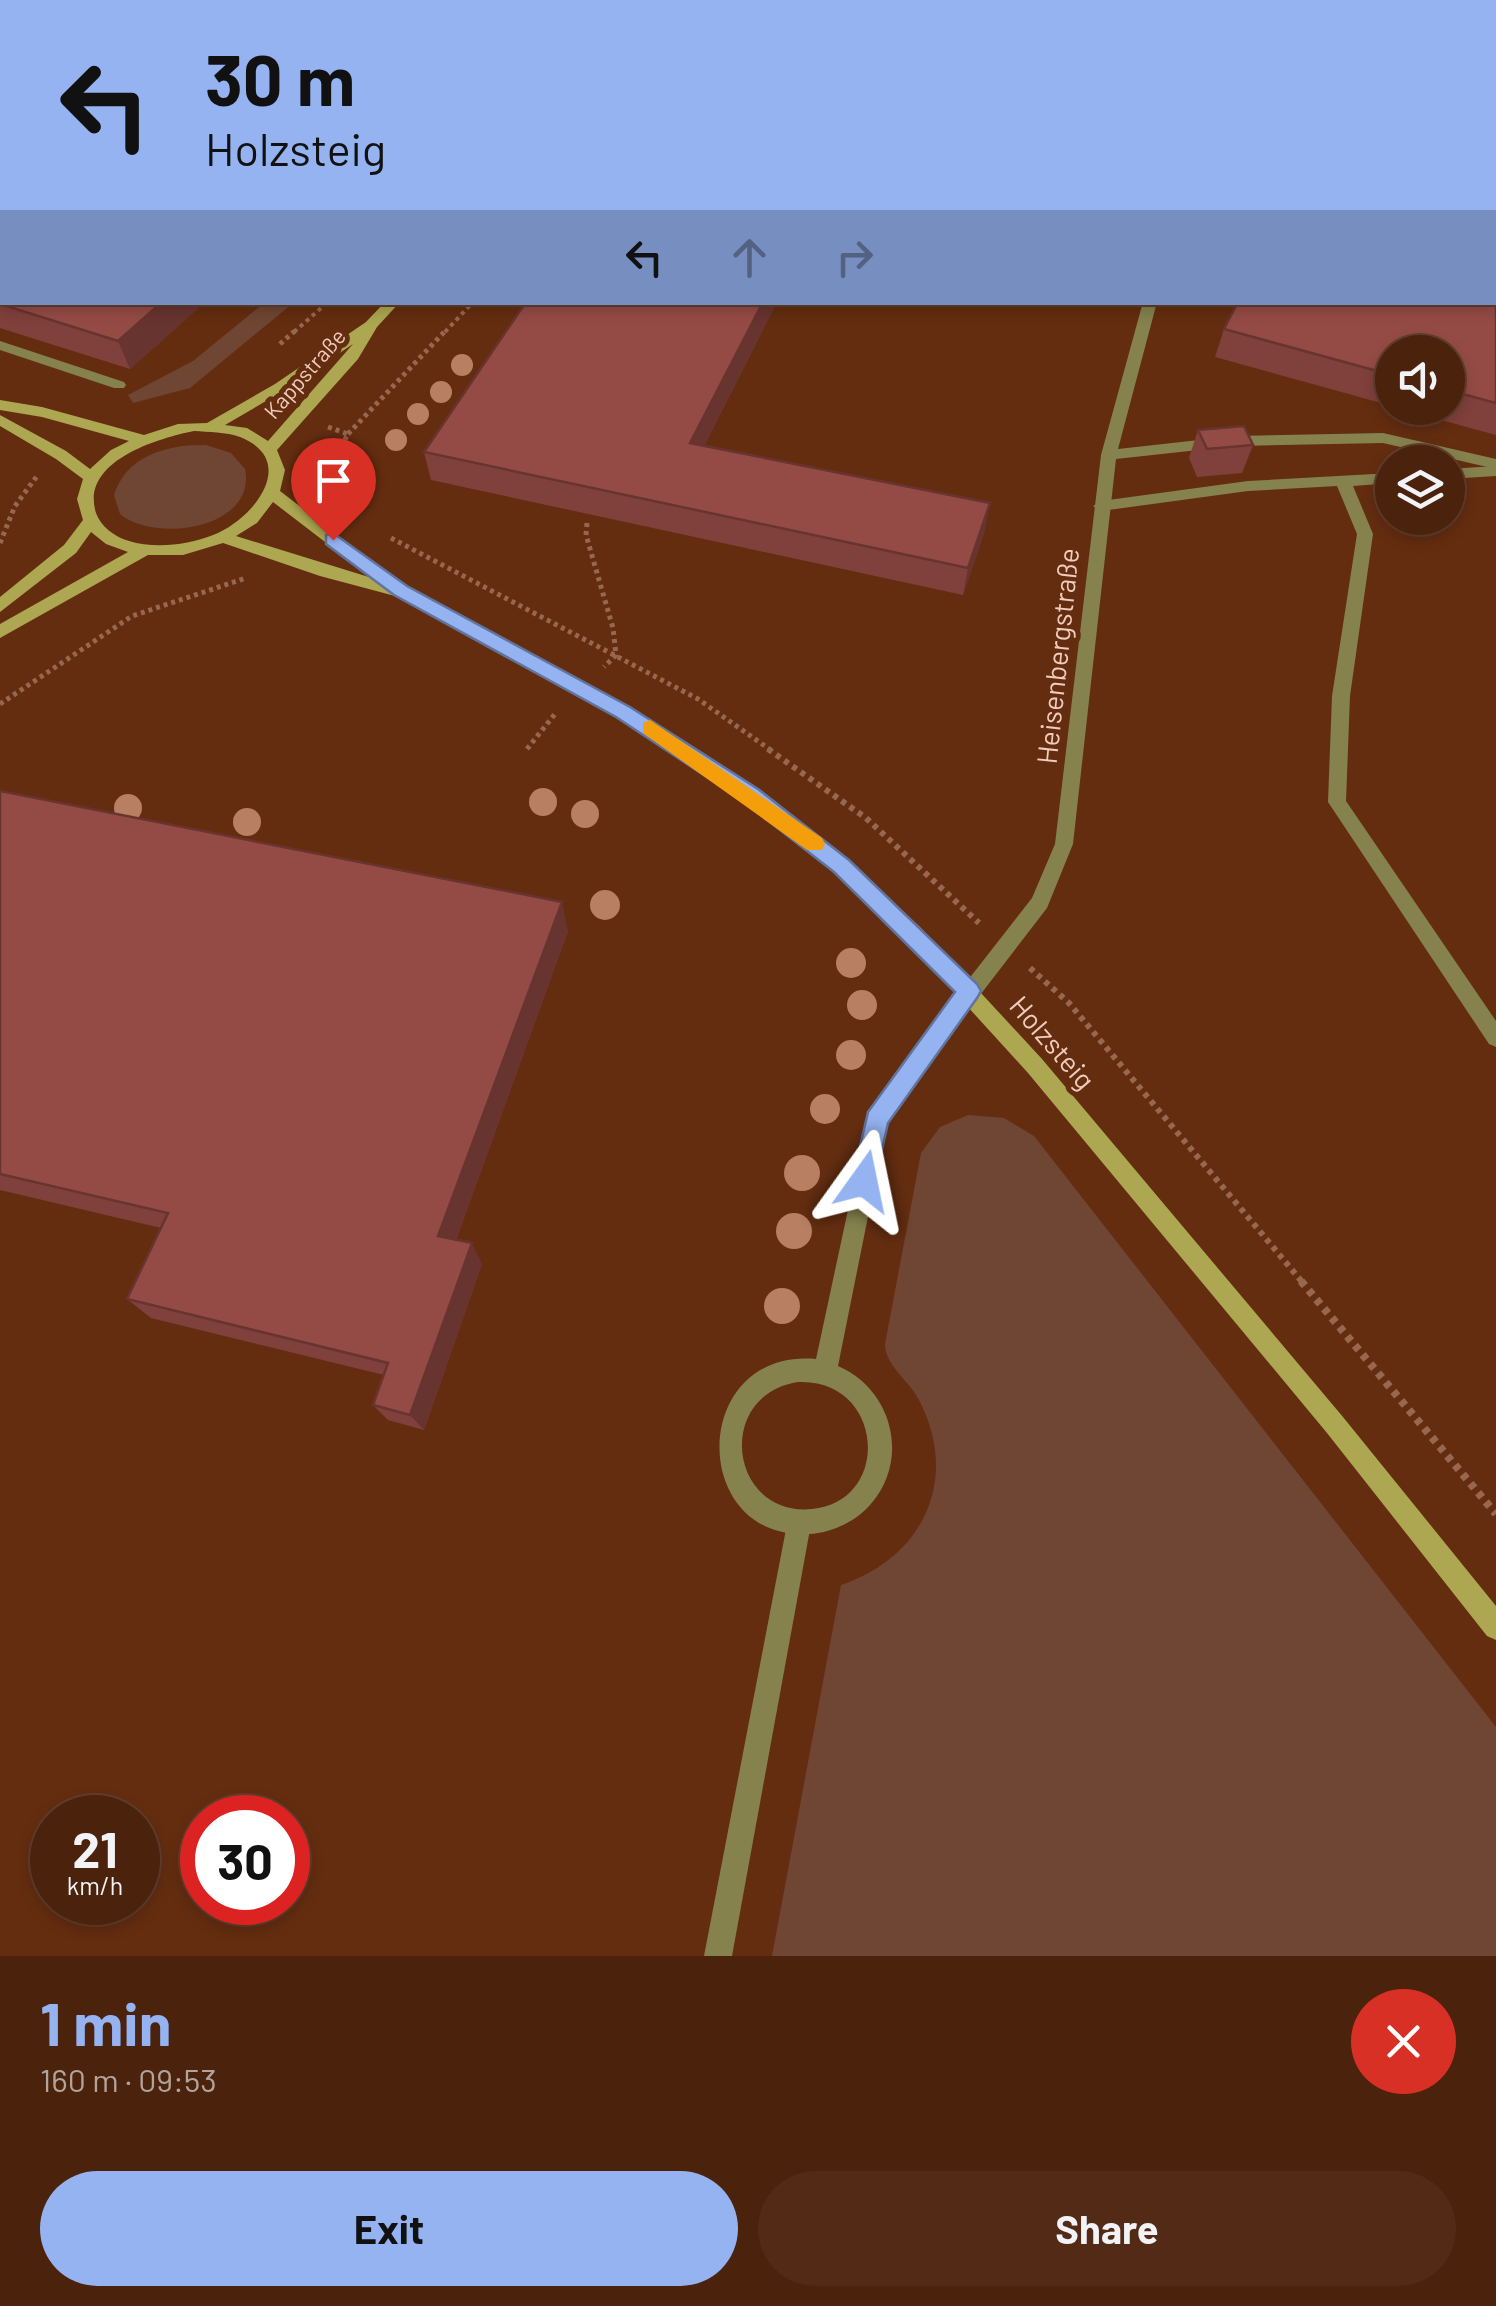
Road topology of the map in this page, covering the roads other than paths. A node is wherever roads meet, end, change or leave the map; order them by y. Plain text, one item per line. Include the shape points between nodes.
1 (390, 305) edge
2 (1149, 305) edge
3 (372, 325) junction
4 (0, 345) edge
5 (119, 385) dead end
6 (0, 406) edge
7 (0, 420) edge
8 (212, 426) junction
9 (141, 439) junction
10 (269, 449) junction
11 (1109, 454) junction
12 (1496, 468) edge
13 (1465, 472) edge
14 (92, 479) junction
15 (1375, 479) edge
16 (1343, 481) junction
17 (274, 495) junction
18 (1101, 506) junction
19 (91, 521) junction
20 (224, 538) junction
21 (144, 550) junction
22 (400, 591) junction
23 (0, 606) edge
24 (0, 632) edge
25 (969, 991) junction
26 (1496, 1038) edge
27 (825, 1371) junction
28 (799, 1524) junction
29 (1496, 1627) edge
30 (718, 1956) edge

1 - 3 street, Kappstraße
2 - 11 street, Heisenbergstraße
3 - 8 street, Kappstraße
3 - 10 street, Kappstraße via 353,356
4 - 5 street
6 - 9 street
7 - 14 street
8 - 9 street
8 - 10 street via 245,433
9 - 14 street
10 - 17 street via 278,470
11 - 12 street via 1235,441 1384,438
11 - 18 street, Heisenbergstraße
12 - 13 street
14 - 19 street via 86,501
15 - 16 street
16 - 18 street
16 - 26 street via 1365,534 1341,696 1337,802
17 - 20 street via 255,518
17 - 22 street, Holzsteig
18 - 25 street, Heisenbergstraße via 1064,844 1040,902
19 - 21 street via 112,540
19 - 23 street via 61,557
20 - 21 street via 184,550
20 - 22 street, Holzsteig
21 - 24 street
22 - 25 street, Holzsteig via 653,730 798,830 884,904
25 - 27 street, Heisenbergstraße via 877,1120
25 - 29 street, Holzsteig
27 - 28 street via 852,1386 872,1412 880,1443 876,1475 858,1503 831,1520
27 - 28 street via 795,1368 767,1378 744,1398 731,1428 731,1460 744,1491 768,1514
28 - 30 street

